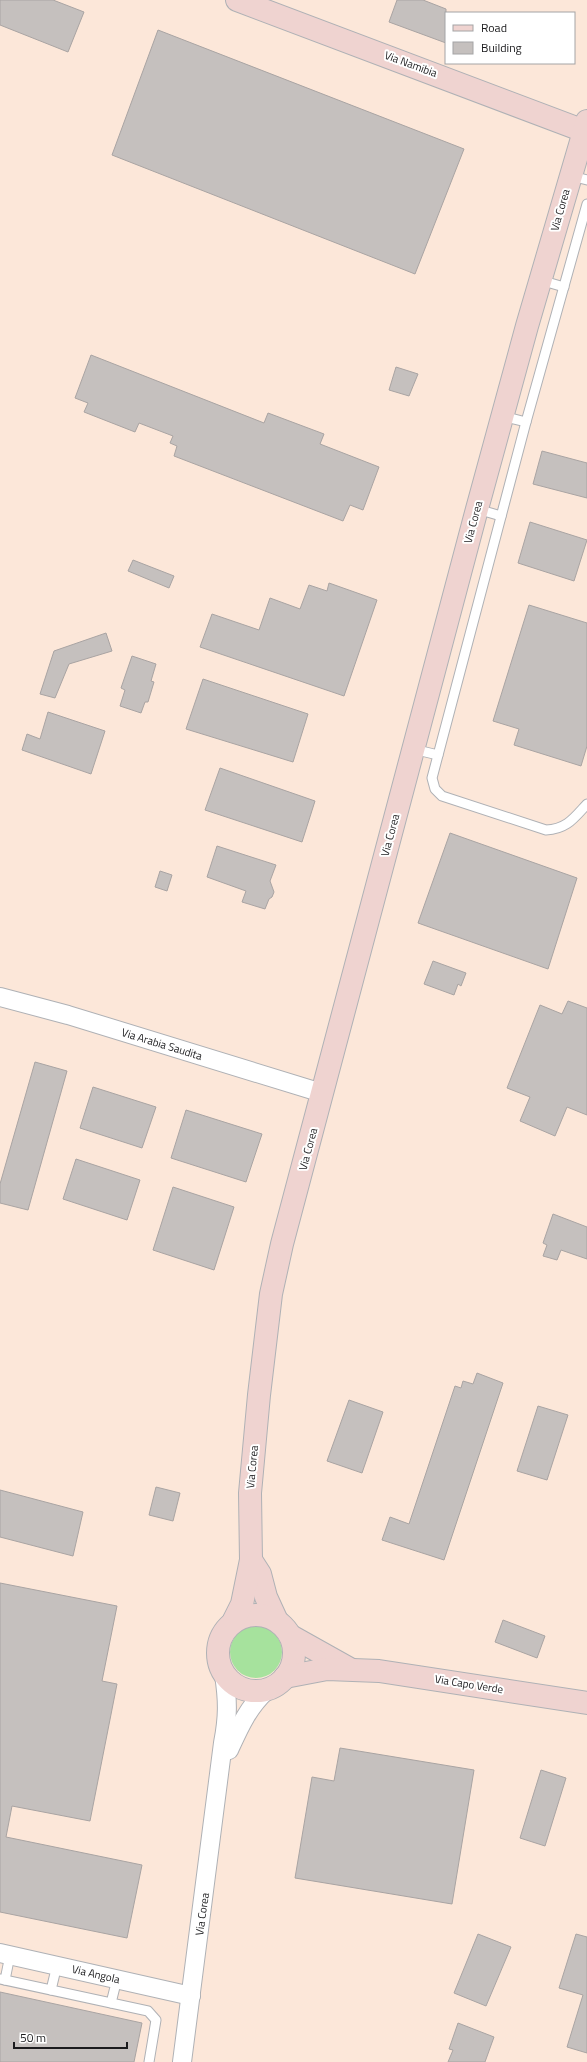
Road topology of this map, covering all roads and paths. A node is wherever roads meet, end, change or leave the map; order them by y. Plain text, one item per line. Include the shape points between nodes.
1 (237, 0) edge
2 (585, 126) edge
3 (578, 178) edge
4 (587, 204) edge
5 (540, 280) junction
6 (564, 286) junction
7 (502, 416) junction
8 (526, 422) junction
9 (477, 509) junction
10 (501, 516) junction
11 (413, 749) junction
12 (438, 755) junction
13 (587, 804) edge
14 (0, 997) edge
15 (322, 1093) junction
16 (251, 1560) junction
17 (234, 1620) junction
18 (284, 1628) junction
19 (351, 1670) junction
20 (224, 1675) junction
21 (285, 1677) junction
22 (267, 1690) junction
23 (587, 1703) edge
24 (221, 1766) junction
25 (5, 1954) edge
26 (57, 1965) junction
27 (3, 1979) edge
28 (117, 1979) junction
29 (51, 1990) junction
30 (191, 1996) junction
31 (111, 2003) junction
32 (149, 2062) edge
33 (182, 2062) edge

1 - 2 street, Via Namibia
2 - 3 street, Via Corea
3 - 5 street, Via Corea
4 - 6 lane
5 - 6 lane
5 - 7 street, Via Corea
6 - 8 lane
7 - 8 lane
7 - 9 street, Via Corea
8 - 10 lane
9 - 10 lane
9 - 11 street, Via Corea
10 - 12 lane
11 - 12 lane
11 - 15 street, Via Corea
12 - 13 lane via 432,778 435,789 442,796 531,826 546,830 559,829 569,823
14 - 15 street, Via Arabia Saudita via 68,1015
15 - 16 street, Via Corea via 271,1294 250,1493
16 - 17 street, Via Corea via 242,1604
16 - 18 street via 260,1574 266,1598
17 - 18 street via 254,1614 270,1617
17 - 20 street via 223,1632 217,1650
18 - 19 street
18 - 21 street via 294,1649 294,1657
19 - 21 street, Via Capo Verde via 327,1669
19 - 23 street, Via Capo Verde via 379,1671
20 - 22 street via 242,1689
20 - 24 street, Via Corea via 228,1706
21 - 22 street
22 - 24 street via 256,1700 244,1719
24 - 30 street, Via Corea
25 - 26 street, Via Angola
25 - 27 lane
26 - 28 street, Via Angola
26 - 29 lane
27 - 29 lane
28 - 30 street, Via Angola
28 - 31 lane
29 - 31 lane
30 - 33 street, Via Corea
31 - 32 lane via 148,2011 156,2020

